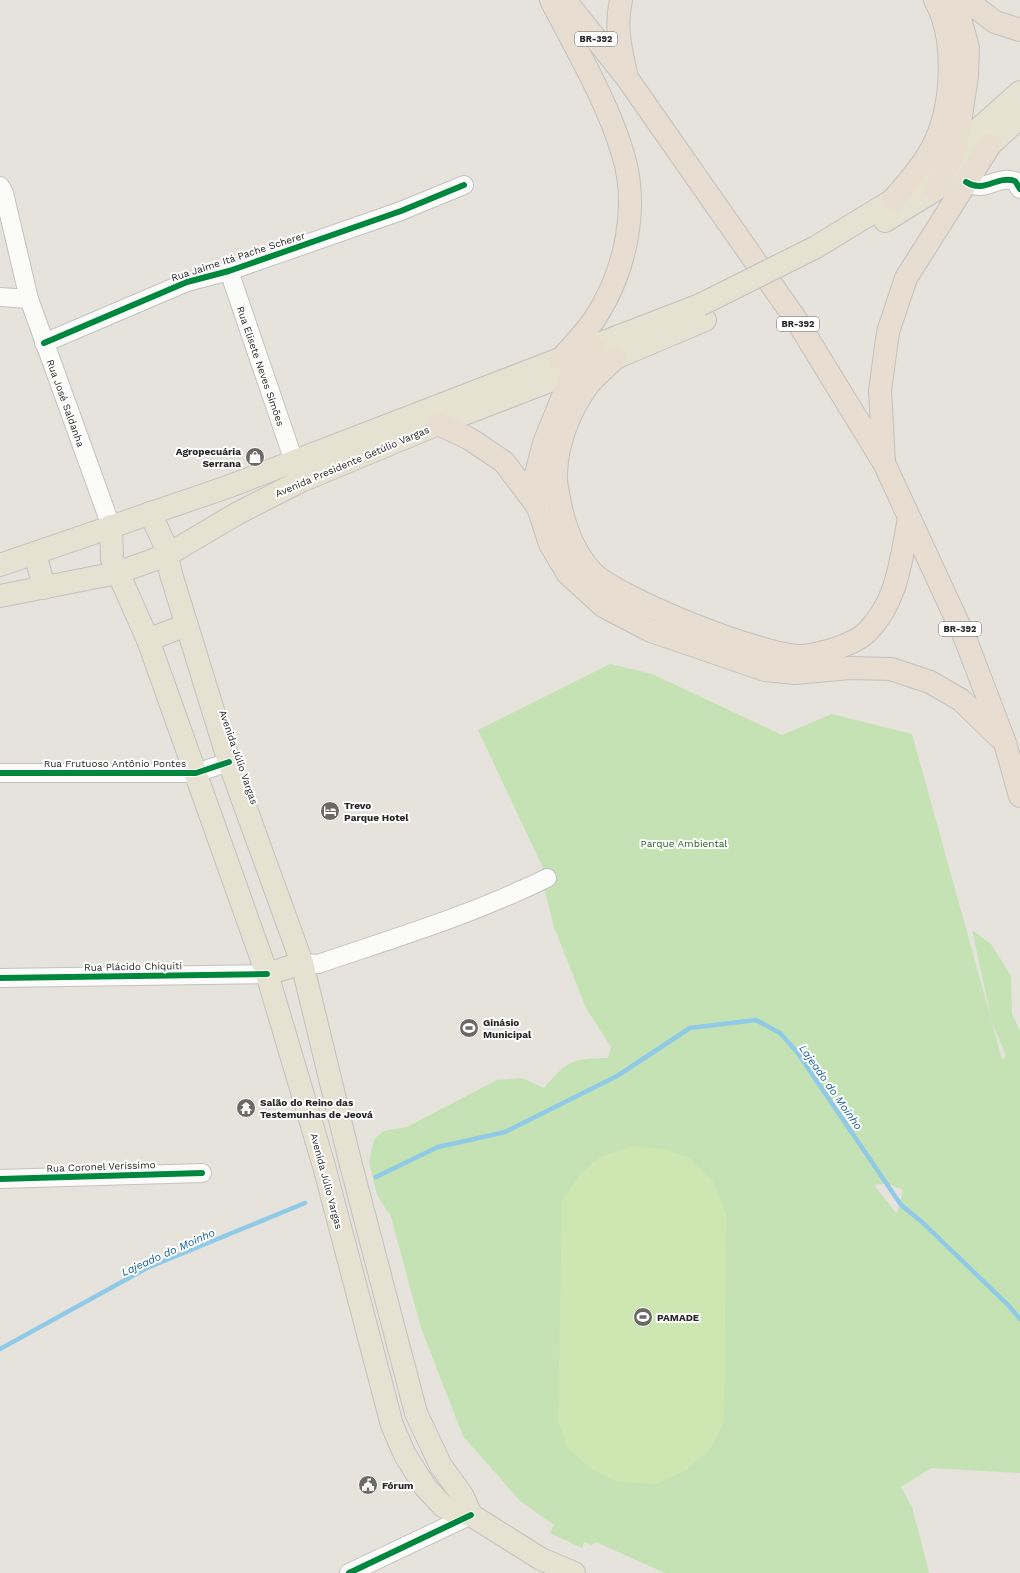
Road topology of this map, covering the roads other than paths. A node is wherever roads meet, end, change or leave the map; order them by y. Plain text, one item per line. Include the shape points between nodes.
1 (551, 0) edge
2 (565, 0) edge
3 (621, 0) edge
4 (934, 0) edge
5 (955, 0) edge
6 (966, 0) edge
7 (1020, 30) edge
8 (628, 78) junction
9 (1020, 92) edge
10 (1020, 117) edge
11 (990, 145) junction
12 (956, 149) junction
13 (966, 182) junction
14 (464, 185) dead end
15 (0, 186) edge
16 (1020, 189) edge
17 (935, 190) junction
18 (893, 200) junction
19 (819, 254) junction
20 (229, 271) junction
21 (0, 297) edge
22 (28, 299) junction
23 (703, 312) junction
24 (44, 343) junction
25 (615, 358) junction
26 (567, 365) junction
27 (438, 424) junction
28 (293, 460) junction
29 (884, 463) junction
30 (301, 481) junction
31 (230, 486) junction
32 (538, 507) junction
33 (150, 513) junction
34 (238, 513) junction
35 (909, 518) junction
36 (111, 526) junction
37 (35, 553) junction
38 (167, 555) junction
39 (0, 565) edge
40 (118, 573) junction
41 (44, 588) junction
42 (0, 596) edge
43 (186, 625) junction
44 (148, 640) junction
45 (1005, 743) junction
46 (229, 762) junction
47 (0, 773) edge
48 (196, 773) junction
49 (1020, 796) edge
50 (547, 878) dead end
51 (302, 963) junction
52 (267, 974) junction
53 (0, 978) edge
54 (350, 1162) junction
55 (324, 1166) junction
56 (202, 1173) dead end
57 (0, 1179) edge
58 (471, 1515) junction
59 (349, 1573) edge
60 (574, 1573) edge

1 - 26 highway via 609,116 623,152 629,184 629,225 614,282
2 - 8 highway, BR-392
3 - 8 highway via 618,36
4 - 18 highway via 941,12 950,65 945,116 932,149
5 - 12 highway via 968,48 967,76
6 - 7 highway via 995,22
8 - 29 highway, BR-392 via 797,321
9 - 12 main road
10 - 11 main road
11 - 13 highway
11 - 17 main road
12 - 17 highway
12 - 18 main road
13 - 16 street via 974,187 985,186 1007,178 1015,181
13 - 29 highway via 906,278 888,332 880,391
14 - 20 street, Rua Jaime Itá Pache Scherer via 401,211
15 - 22 street, Rua José Saldanha via 4,192
17 - 19 main road
18 - 19 main road
19 - 23 main road, bridge
20 - 24 street, Rua Jaime Itá Pache Scherer via 187,282
20 - 28 street, Rua Elisete Neves Simões
21 - 22 street
22 - 24 street, Rua José Saldanha
23 - 25 main road, Avenida Presidente Getúlio Vargas
23 - 26 main road, Avenida Presidente Getúlio Vargas via 593,347
24 - 36 street, Rua José Saldanha
25 - 26 main road, Avenida Presidente Getúlio Vargas
25 - 35 highway via 589,384 570,416 561,440 555,474 562,516 572,546 592,572 627,596 764,650 802,656 836,650 866,633 887,606 898,577
26 - 27 main road, Avenida Presidente Getúlio Vargas
26 - 28 main road, Avenida Presidente Getúlio Vargas
26 - 32 highway via 536,474
27 - 30 main road, Avenida Presidente Getúlio Vargas
27 - 32 highway via 470,439 504,462
28 - 30 street, Rua Elisete Neves Simões
28 - 31 main road, Avenida Presidente Getúlio Vargas
29 - 35 highway, BR-392
30 - 34 main road, Avenida Presidente Getúlio Vargas
31 - 33 main road, Avenida Presidente Getúlio Vargas
31 - 34 main road
32 - 45 highway via 550,544 568,574 603,606 651,631 765,670 794,673 850,668 891,669 930,682 961,700
33 - 36 main road, Avenida Presidente Getúlio Vargas
33 - 38 main road, Avenida Júlio Vargas
34 - 38 main road, Avenida Presidente Getúlio Vargas
35 - 45 highway, BR-392 via 965,638
36 - 37 main road, Avenida Presidente Getúlio Vargas
36 - 40 main road, Avenida Júlio Vargas via 112,559
37 - 39 main road, Avenida Presidente Getúlio Vargas
37 - 41 main road
38 - 40 main road, Avenida Presidente Getúlio Vargas
38 - 43 main road, Avenida Júlio Vargas
40 - 41 main road, Avenida Presidente Getúlio Vargas
40 - 44 main road, Avenida Júlio Vargas
41 - 42 main road, Avenida Presidente Getúlio Vargas
43 - 44 main road
43 - 46 main road, Avenida Júlio Vargas
44 - 48 main road, Avenida Júlio Vargas
45 - 49 highway, BR-392
46 - 48 street, Rua Frutuoso Antônio Pontes
46 - 51 main road, Avenida Júlio Vargas
47 - 48 street, Rua Frutuoso Antônio Pontes
48 - 52 main road, Avenida Júlio Vargas
50 - 51 street via 508,897 411,932 318,964
51 - 52 main road, Rua Plácido Chiquiti
51 - 54 main road, Avenida Júlio Vargas
52 - 53 street, Rua Plácido Chiquiti
52 - 55 main road, Avenida Júlio Vargas
54 - 55 main road
54 - 58 main road, Avenida Júlio Vargas via 416,1413 441,1466 462,1495
55 - 58 main road, Avenida Júlio Vargas via 392,1424 405,1455 426,1488 443,1506 454,1512
56 - 57 street, Rua Coronel Veríssimo
58 - 59 street
58 - 60 main road, Avenida Júlio Vargas via 541,1559

